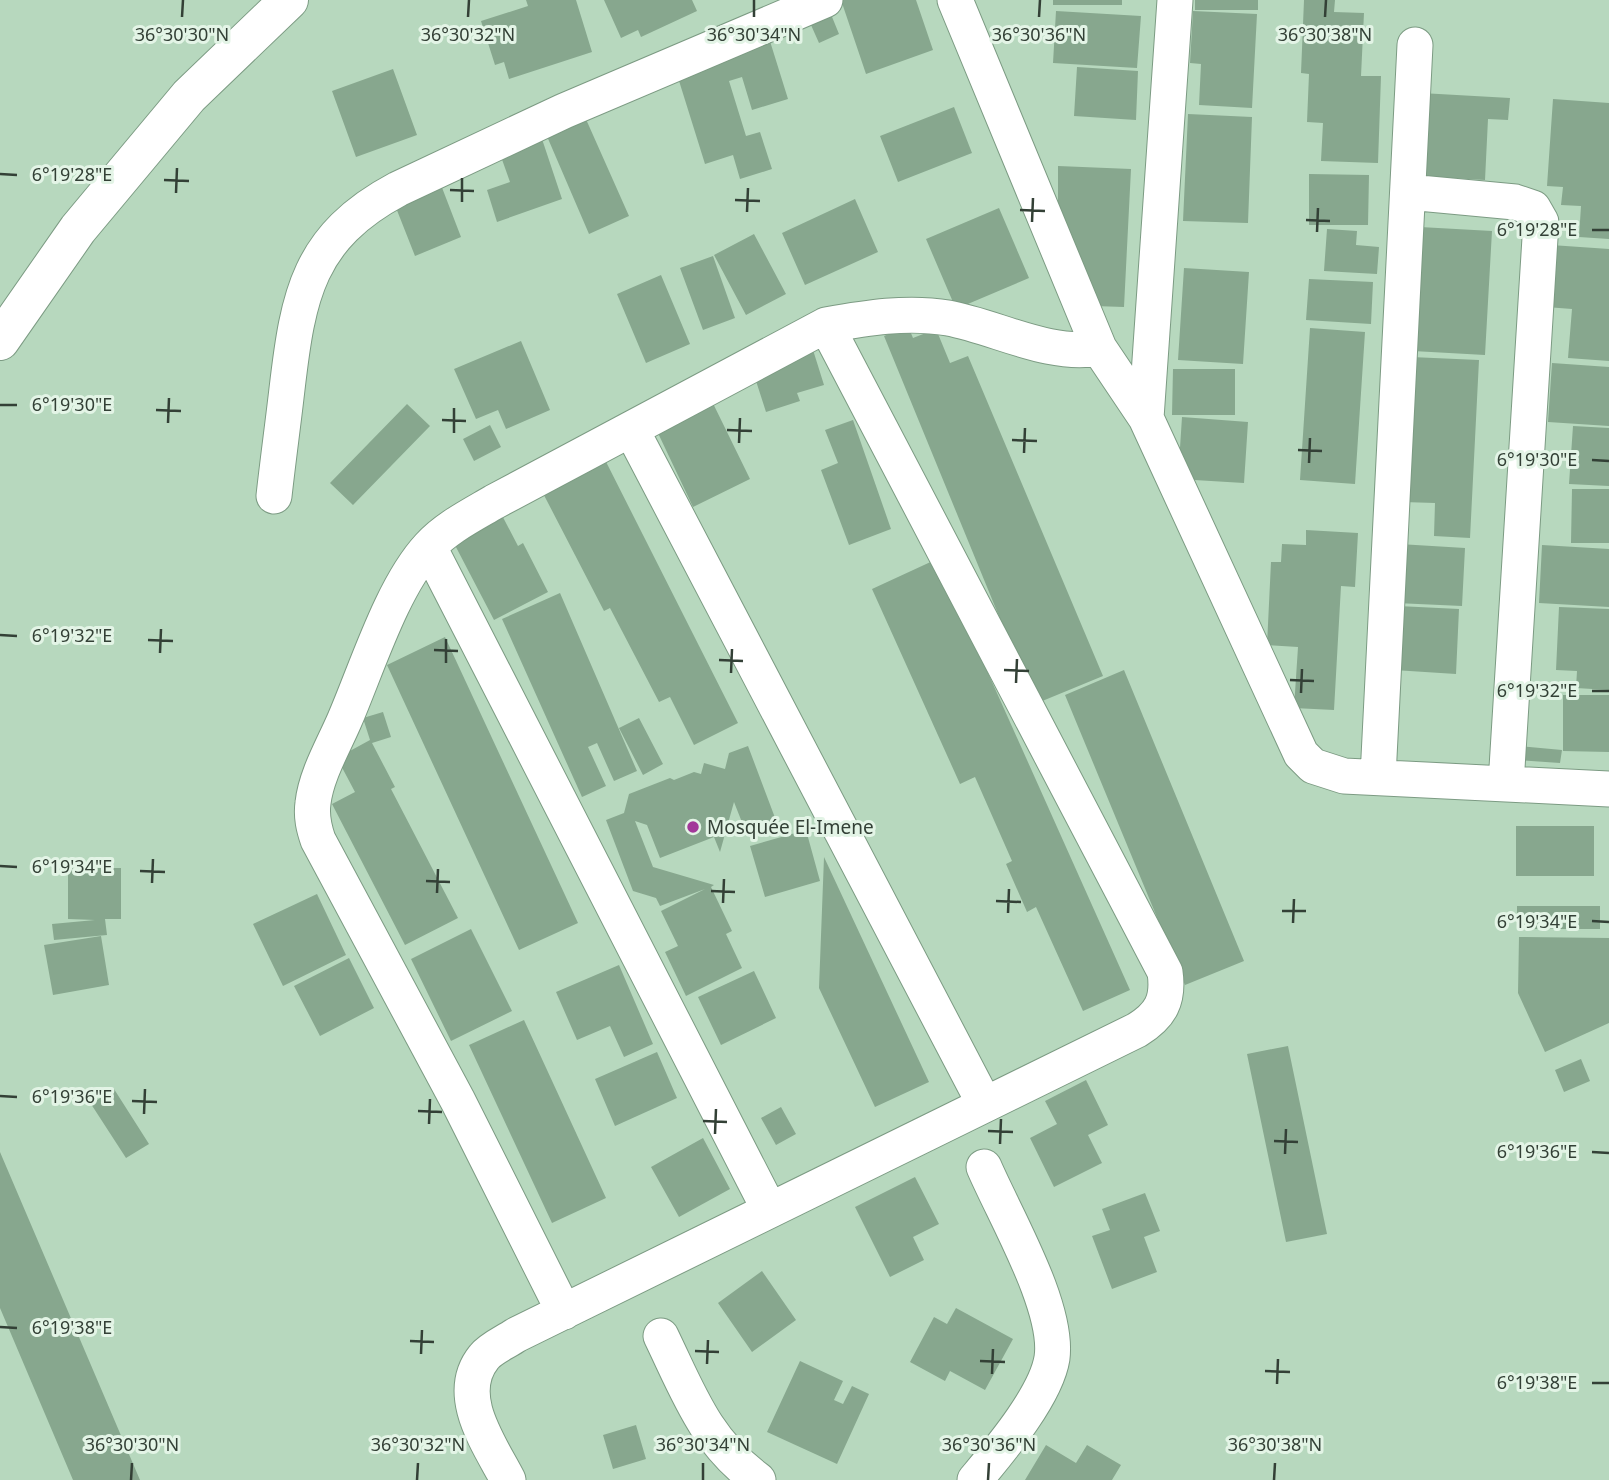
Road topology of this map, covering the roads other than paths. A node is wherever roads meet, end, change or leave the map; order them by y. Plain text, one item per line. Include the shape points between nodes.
1 (289, 0) edge
2 (825, 0) edge
3 (955, 0) edge
4 (1175, 0) edge
5 (1415, 45) dead end
6 (1408, 192) junction
7 (825, 325) junction
8 (0, 341) edge
9 (1099, 348) junction
10 (1146, 418) junction
11 (631, 429) junction
12 (274, 496) dead end
13 (429, 547) junction
14 (1378, 777) junction
15 (1506, 783) junction
16 (1609, 789) edge
17 (984, 1103) junction
18 (984, 1167) dead end
19 (769, 1209) junction
20 (564, 1312) junction
21 (661, 1336) dead end
22 (508, 1480) edge
23 (758, 1480) edge
24 (975, 1480) edge

1 - 8 main road via 189,96 78,229
2 - 12 street via 528,128 376,200 354,219 311,272 295,317
3 - 9 street
4 - 10 street
5 - 6 street
6 - 14 street
6 - 15 street via 1515,202 1534,208 1541,222
7 - 9 street via 882,315 945,317 1061,349
7 - 11 street
7 - 17 street via 1165,972 1164,1005 1154,1019
9 - 10 street
10 - 14 street via 1301,754 1327,773
11 - 13 street via 475,513
11 - 17 street
13 - 19 street
13 - 20 street via 407,576 324,767 313,802 312,824
14 - 15 street
15 - 16 street
17 - 19 street
18 - 24 street via 1042,1297 1051,1328 1052,1359 1040,1390
19 - 20 street
20 - 22 street via 486,1355 472,1381 476,1416
21 - 23 street via 705,1427 739,1466

